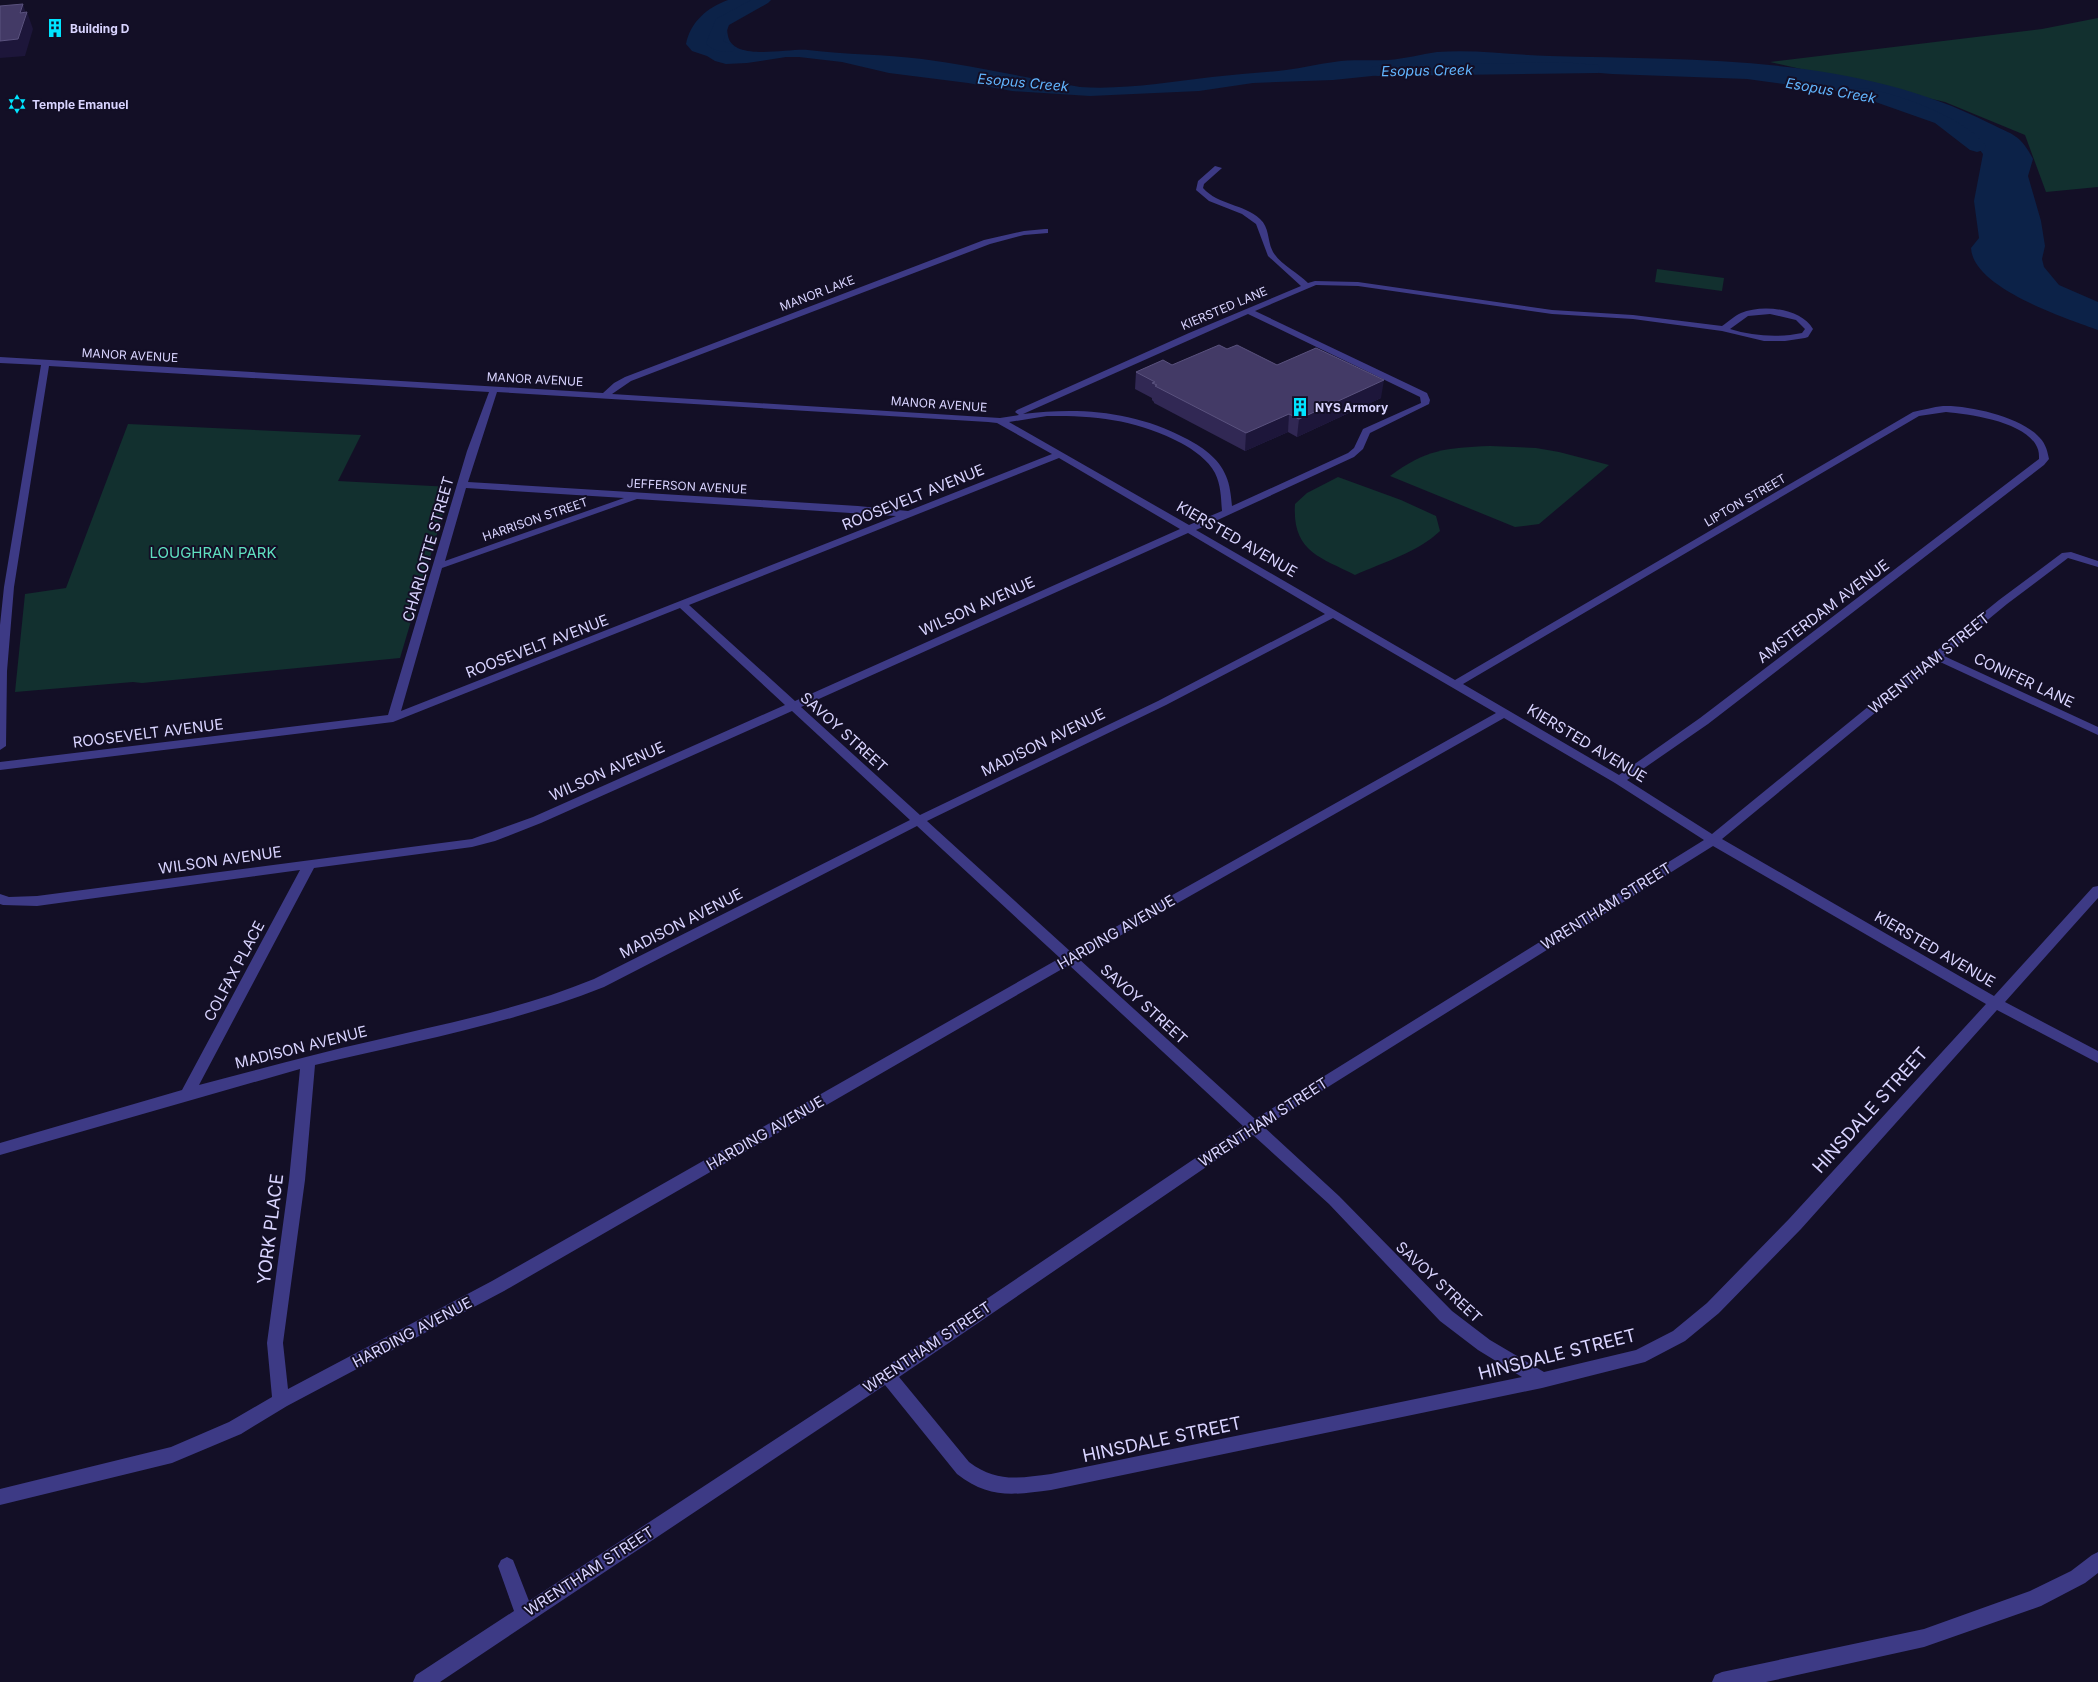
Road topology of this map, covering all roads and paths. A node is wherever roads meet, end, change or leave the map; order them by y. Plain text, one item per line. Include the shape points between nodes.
1 (1218, 168) dead end
2 (1045, 231) dead end
3 (1306, 286) junction
4 (1248, 311) junction
5 (1723, 329) junction
6 (0, 360) edge
7 (45, 364) junction
8 (494, 390) junction
9 (605, 396) junction
10 (1000, 421) junction
11 (1059, 455) junction
12 (2042, 461) joint
13 (462, 485) junction
14 (638, 496) junction
15 (1227, 512) junction
16 (910, 514) junction
17 (1189, 530) junction
18 (2094, 562) edge
19 (440, 566) junction
20 (682, 605) junction
21 (1333, 614) junction
22 (1938, 657) junction
23 (1455, 684) junction
24 (791, 706) junction
25 (1506, 713) junction
26 (394, 718) junction
27 (2098, 731) edge
28 (0, 746) edge
29 (0, 766) edge
30 (1619, 780) junction
31 (918, 821) junction
32 (1713, 840) junction
33 (310, 864) junction
34 (2098, 890) edge
35 (0, 899) edge
36 (1070, 958) junction
37 (1995, 1003) junction
38 (2098, 1058) edge
39 (308, 1061) junction
40 (187, 1094) junction
41 (1255, 1126) junction
42 (0, 1149) edge
43 (887, 1375) junction
44 (1542, 1380) junction
45 (281, 1401) junction
46 (0, 1497) edge
47 (2098, 1561) edge
48 (507, 1566) dead end
49 (525, 1614) junction
50 (423, 1682) edge
51 (1722, 1682) edge

1 - 3 street via 1201,182 1199,188 1204,195 1214,202 1244,212 1260,223 1270,254
2 - 9 street, MANOR LAKE via 988,242 628,379
3 - 4 street, KIERSTED LANE
3 - 5 street, KIERSTED LANE via 1328,282 1358,284 1552,312 1633,317
4 - 10 street, KIERSTED LANE
4 - 15 street, WILSON AVENUE via 1424,395 1426,400 1425,404 1366,432 1358,449 1351,455
5 - 5 street, KIERSTED LANE via 1742,315 1761,312 1797,318 1804,321 1808,329 1805,336 1789,339 1751,336
6 - 7 street, MANOR AVENUE
7 - 8 street, MANOR AVENUE
7 - 28 street via 9,587 1,671
8 - 9 street, MANOR AVENUE
8 - 13 street, CHARLOTTE STREET
9 - 10 street, MANOR AVENUE
10 - 11 street, MANOR AVENUE
10 - 15 street via 1028,415 1089,414 1149,425 1175,435 1197,449 1219,471 1226,490
11 - 16 street, ROOSEVELT AVENUE
11 - 17 street, KIERSTED AVENUE
12 - 23 street, LIPTON STREET via 2042,445 2035,436 2012,424 1971,412 1946,409 1916,414
12 - 30 street, AMSTERDAM AVENUE via 1704,721
13 - 14 street, JEFFERSON AVENUE
13 - 19 street, CHARLOTTE STREET
14 - 16 street, JEFFERSON AVENUE
14 - 19 street, HARRISON STREET
15 - 17 street, WILSON AVENUE
16 - 20 street, ROOSEVELT AVENUE
17 - 21 street, KIERSTED AVENUE
17 - 24 street, WILSON AVENUE
18 - 22 street, WRENTHAM STREET via 2066,555 2003,602
19 - 26 street, CHARLOTTE STREET
20 - 24 street, SAVOY STREET
20 - 26 street, ROOSEVELT AVENUE
21 - 23 street, KIERSTED AVENUE
21 - 31 street, MADISON AVENUE via 1162,703
22 - 27 street, CONIFER LANE
22 - 32 street, WRENTHAM STREET
23 - 25 street, KIERSTED AVENUE
24 - 31 street, SAVOY STREET
24 - 33 street, WILSON AVENUE via 491,838
25 - 30 street, KIERSTED AVENUE
25 - 36 street, HARDING AVENUE
26 - 29 street, ROOSEVELT AVENUE
30 - 32 street, KIERSTED AVENUE
31 - 36 street, SAVOY STREET
31 - 39 street, MADISON AVENUE via 599,983 554,1001
32 - 37 street, KIERSTED AVENUE
32 - 41 street, WRENTHAM STREET
33 - 35 street, WILSON AVENUE via 37,901 8,902
33 - 40 street, COLFAX PLACE
34 - 37 street, HINSDALE STREET
36 - 41 street, SAVOY STREET
36 - 45 street, HARDING AVENUE via 498,1286
37 - 38 street, KIERSTED AVENUE
37 - 44 street, HINSDALE STREET via 1795,1224 1713,1308 1679,1336 1639,1357
39 - 40 street, MADISON AVENUE
39 - 45 street, YORK PLACE via 297,1180 275,1343
40 - 42 street, MADISON AVENUE
41 - 43 street, WRENTHAM STREET
41 - 44 street, SAVOY STREET via 1353,1218 1446,1316 1484,1345
43 - 44 street, HINSDALE STREET via 963,1468 976,1478 1011,1487 1060,1480
43 - 49 street, WRENTHAM STREET
45 - 46 street, HARDING AVENUE via 235,1428 172,1455
47 - 51 street via 2078,1577 2034,1599 1924,1638
48 - 49 street
49 - 50 street, WRENTHAM STREET

